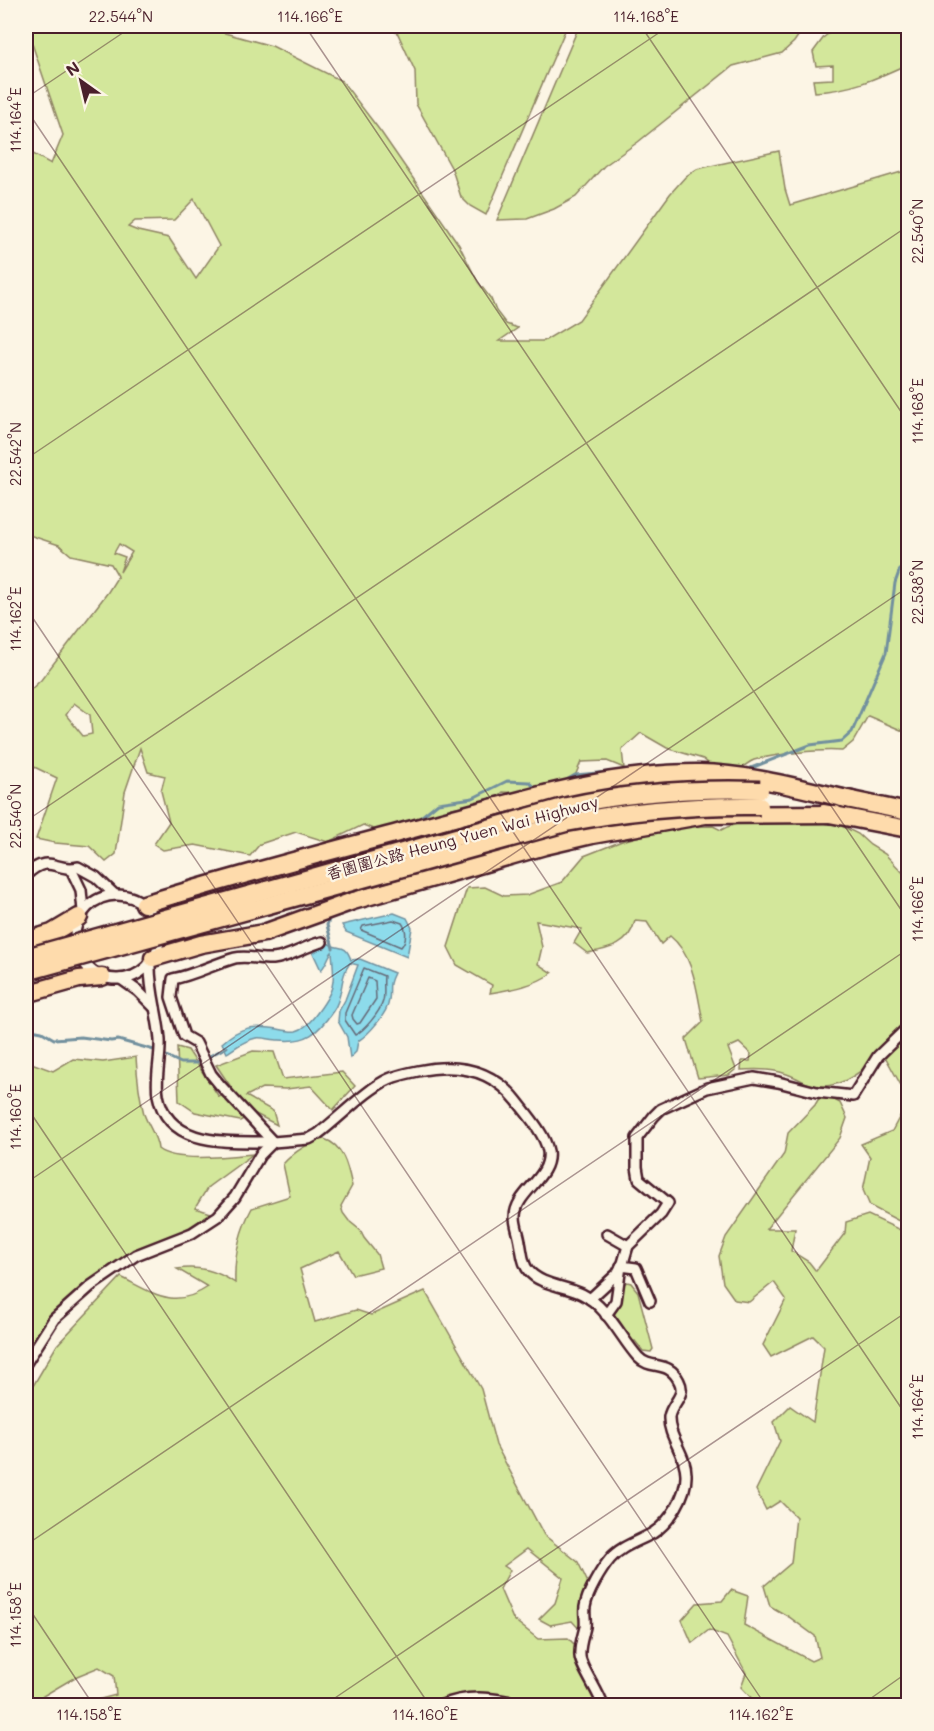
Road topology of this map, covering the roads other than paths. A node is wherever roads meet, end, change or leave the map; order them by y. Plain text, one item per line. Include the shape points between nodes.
1 (760, 797) junction
2 (909, 812) edge
3 (909, 829) edge
4 (71, 869) junction
5 (26, 875) edge
6 (114, 894) junction
7 (144, 904) junction
8 (81, 914) junction
9 (26, 941) edge
10 (322, 942) dead end
11 (26, 957) edge
12 (152, 961) junction
13 (26, 972) edge
14 (102, 977) junction
15 (121, 979) junction
16 (26, 994) edge
17 (155, 1008) junction
18 (909, 1027) edge
19 (273, 1142) junction
20 (608, 1234) dead end
21 (628, 1246) junction
22 (621, 1266) junction
23 (590, 1299) junction
24 (650, 1301) dead end
25 (606, 1315) junction
26 (26, 1363) edge
27 (602, 1705) edge
28 (440, 1706) edge
29 (529, 1706) edge

1 - 2 highway, 香園圍公路 Heung Yuen Wai Highway via 852,800
1 - 3 highway, 香園圍公路 Heung Yuen Wai Highway
1 - 7 highway via 727,774 648,776 590,783
1 - 11 highway, 香園圍公路 Heung Yuen Wai Highway, bridge via 702,789 606,798 567,806
1 - 12 highway via 705,815 545,846 352,901 264,933 201,944
1 - 13 highway, 香園圍公路 Heung Yuen Wai Highway, bridge via 716,806 654,809 566,823
4 - 5 street via 44,864
4 - 6 street via 86,870
4 - 8 street via 81,890
6 - 7 street
6 - 8 street via 92,903
7 - 12 street via 155,917 159,934
8 - 9 highway via 52,933
8 - 14 street via 74,935 77,952 87,968
10 - 19 street via 283,957 238,957 173,979 171,997 184,1036 196,1043 211,1074
12 - 15 street via 138,974
12 - 17 street via 150,984
14 - 15 street
14 - 16 highway via 79,978
15 - 17 street
17 - 19 street via 160,1043 160,1101 177,1128 192,1136 218,1141
18 - 21 street via 878,1056 853,1096 754,1078 707,1088 661,1109 637,1138 637,1167 639,1179 668,1203
19 - 23 street via 309,1139 388,1079 450,1067 465,1068 493,1079 513,1095 542,1137 548,1153 542,1174 520,1203 515,1217 525,1264 529,1272 542,1280
19 - 26 street via 218,1216 192,1233 136,1255 92,1286 54,1319
20 - 21 street
21 - 22 street
22 - 23 street
22 - 24 street via 636,1268
22 - 25 street via 616,1301
23 - 25 street
25 - 27 street via 640,1359 669,1368 680,1383 681,1394 669,1421 686,1478 684,1491 656,1531 611,1558 596,1579 585,1608 587,1618 579,1658 600,1694
28 - 29 street via 453,1699 494,1697

